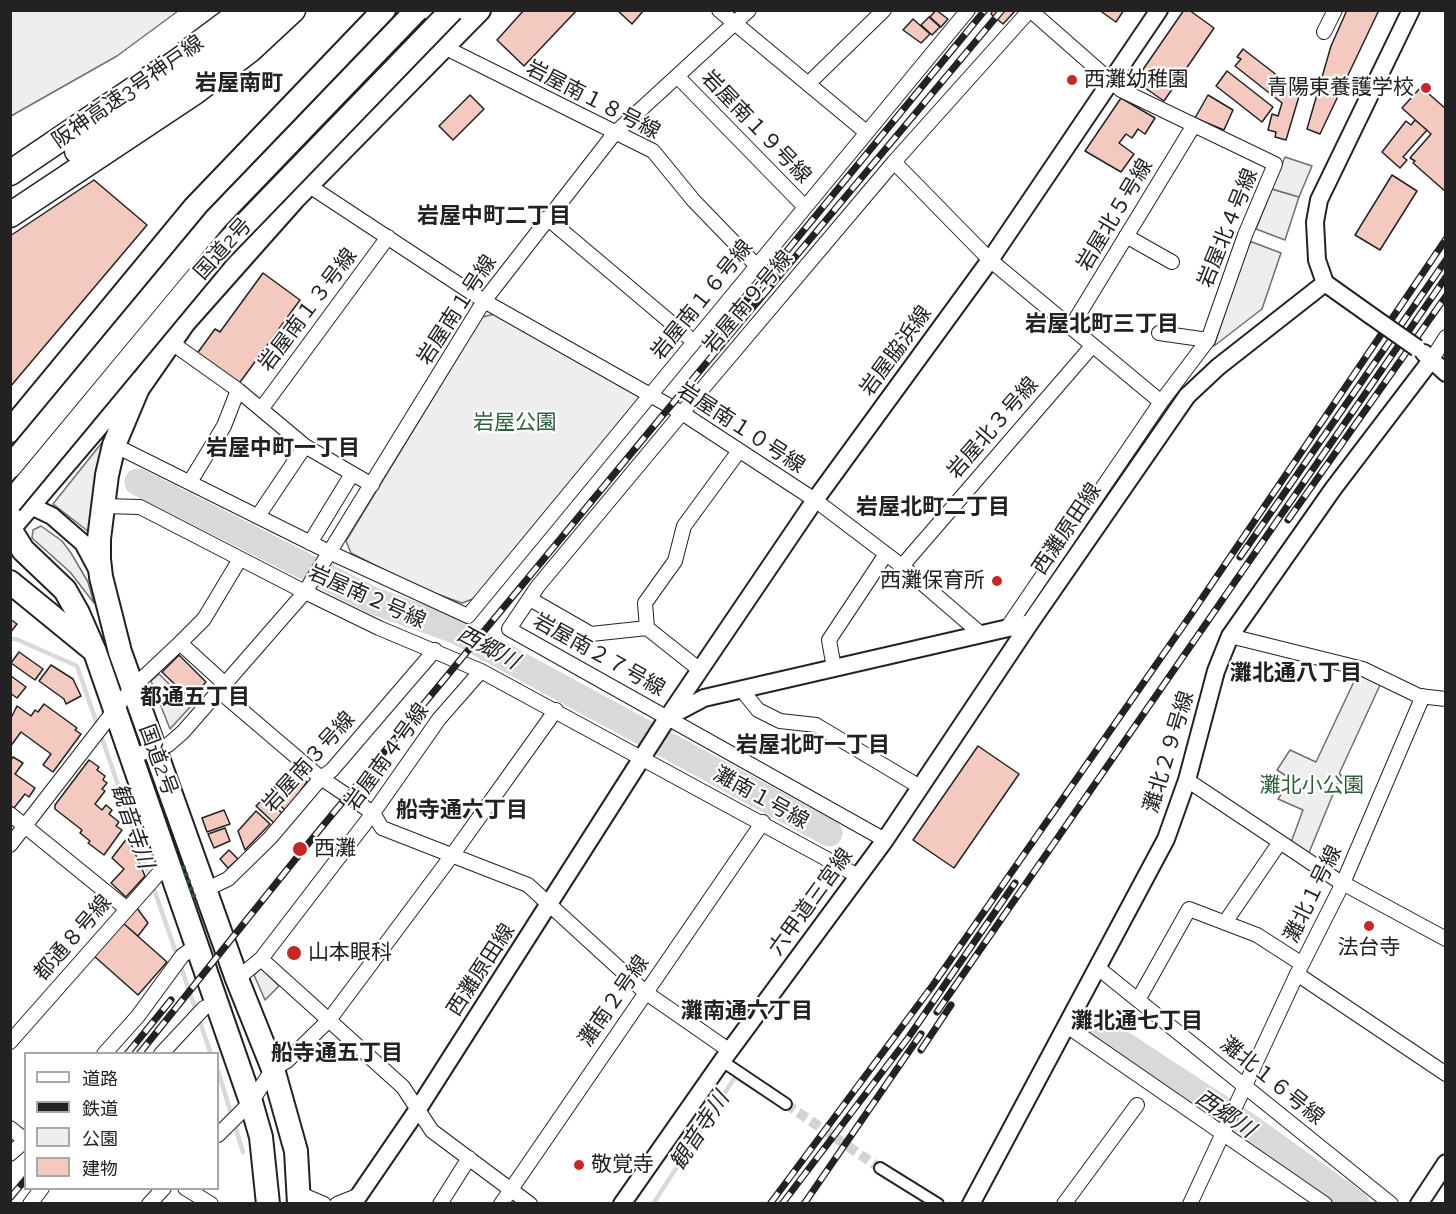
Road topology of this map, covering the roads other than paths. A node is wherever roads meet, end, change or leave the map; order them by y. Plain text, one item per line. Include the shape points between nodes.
1 (222, 10) edge
2 (244, 10) edge
3 (272, 10) edge
4 (293, 10) edge
5 (384, 10) edge
6 (417, 10) edge
7 (452, 10) edge
8 (479, 10) edge
9 (719, 10) edge
10 (749, 10) edge
11 (884, 10) edge
12 (968, 10) edge
13 (1030, 10) edge
14 (1159, 10) edge
15 (1411, 10) edge
16 (1331, 13) edge
17 (735, 24) junction
18 (1324, 32) dead end
19 (442, 46) junction
20 (677, 76) junction
21 (1111, 81) junction
22 (808, 84) junction
23 (1194, 124) junction
24 (866, 132) junction
25 (614, 134) junction
26 (248, 153) junction
27 (12, 161) edge
28 (894, 162) junction
29 (301, 191) junction
30 (10, 195) edge
31 (805, 207) junction
32 (10, 215) edge
33 (547, 219) junction
34 (1126, 236) junction
35 (388, 237) junction
36 (990, 260) junction
37 (1172, 262) dead end
38 (757, 266) junction
39 (1325, 283) junction
40 (484, 301) junction
41 (184, 322) junction
42 (1071, 327) junction
43 (1159, 333) dead end
44 (1446, 337) edge
45 (1209, 340) junction
46 (694, 342) junction
47 (172, 343) junction
48 (1093, 345) junction
49 (1429, 354) edge
50 (1446, 373) edge
51 (238, 390) junction
52 (652, 396) junction
53 (1161, 402) junction
54 (262, 408) junction
55 (682, 413) junction
56 (10, 431) edge
57 (114, 445) junction
58 (305, 446) junction
59 (739, 451) junction
60 (10, 467) edge
61 (352, 474) junction
62 (190, 482) junction
63 (372, 485) junction
64 (814, 500) junction
65 (20, 504) edge
66 (104, 506) junction
67 (258, 516) junction
68 (10, 528) edge
69 (310, 543) junction
70 (331, 553) junction
71 (886, 554) junction
72 (240, 559) junction
73 (903, 566) junction
74 (101, 577) junction
75 (10, 582) edge
76 (305, 592) junction
77 (530, 599) junction
78 (1029, 623) junction
79 (647, 628) junction
80 (1006, 628) junction
81 (509, 629) joint
82 (981, 634) junction
83 (1230, 636) junction
84 (180, 643) junction
85 (435, 650) junction
86 (95, 651) junction
87 (834, 668) junction
88 (700, 670) junction
89 (481, 671) junction
90 (222, 687) junction
91 (1446, 688) edge
92 (131, 689) junction
93 (741, 689) junction
94 (1434, 697) edge
95 (556, 710) junction
96 (668, 717) junction
97 (107, 724) junction
98 (144, 746) junction
99 (642, 757) junction
100 (321, 778) junction
101 (1187, 780) junction
102 (920, 787) junction
103 (373, 813) junction
104 (10, 814) edge
105 (763, 822) junction
106 (25, 824) junction
107 (885, 840) junction
108 (1280, 842) junction
109 (10, 845) edge
110 (453, 854) junction
111 (163, 868) junction
112 (858, 876) junction
113 (1343, 883) junction
114 (205, 890) junction
115 (549, 906) junction
116 (127, 909) junction
117 (1226, 921) junction
118 (1446, 939) edge
119 (190, 950) junction
120 (261, 959) junction
121 (1098, 968) junction
122 (1299, 969) junction
123 (237, 979) junction
124 (645, 992) junction
125 (1138, 1000) junction
126 (211, 1005) junction
127 (328, 1020) junction
128 (1067, 1026) junction
129 (10, 1042) edge
130 (105, 1052) edge
131 (162, 1052) edge
132 (726, 1056) junction
133 (273, 1069) junction
134 (1446, 1074) edge
135 (1244, 1086) junction
136 (251, 1101) junction
137 (786, 1104) tunnel mouth
138 (1137, 1105) dead end
139 (418, 1109) junction
140 (10, 1128) edge
141 (1223, 1132) junction
142 (219, 1134) edge
143 (24, 1139) edge
144 (24, 1141) edge
145 (10, 1154) edge
146 (469, 1158) junction
147 (1446, 1163) edge
148 (880, 1168) tunnel mouth
149 (510, 1189) junction
150 (40, 1190) edge
151 (162, 1190) edge
152 (188, 1190) edge
153 (299, 1199) edge
154 (355, 1200) edge
155 (1426, 1201) edge
156 (30, 1203) edge
157 (148, 1203) edge
158 (211, 1203) edge
159 (268, 1203) edge
160 (324, 1203) edge
161 (338, 1203) edge
162 (440, 1203) edge
163 (501, 1203) edge
164 (530, 1203) edge
165 (622, 1203) edge
166 (938, 1203) edge
167 (971, 1203) edge
168 (1064, 1203) edge
169 (1190, 1203) edge
170 (1324, 1203) edge
171 (1391, 1203) edge

1 - 27 highway
2 - 27 highway, 阪神高速3号神戸線 via 174,62
3 - 30 highway, 阪神高速3号神戸線 via 199,66
4 - 32 highway via 250,50 195,92
5 - 26 highway
6 - 60 highway, 国道2号, bridge via 216,219
7 - 65 highway, 国道2号, bridge via 219,251
8 - 19 highway, 国道2号
9 - 17 street
10 - 17 street, 岩屋南１号線
11 - 22 street
12 - 24 street, 岩屋南１６号線
13 - 21 street, 岩屋北４号線
13 - 28 street, 岩屋南９号線
14 - 21 street, 岩屋脇浜線
15 - 39 street via 1319,200 1315,222 1317,260
16 - 18 street
17 - 20 street, 岩屋南１号線
17 - 22 street
19 - 25 street, 岩屋南１８号線
19 - 29 highway, 国道2号
20 - 25 street, 岩屋南１号線
20 - 31 street, 岩屋南１９号線
21 - 23 street, 岩屋北４号線 via 1121,90
21 - 36 street, 岩屋脇浜線
22 - 24 street
23 - 34 street, 岩屋北５号線
23 - 45 street, 岩屋北４号線 via 1275,165 1245,235
24 - 31 street, 岩屋南１６号線
25 - 33 street, 岩屋南１号線
25 - 38 street, 岩屋南１８号線 via 653,151 694,201
26 - 29 highway
26 - 56 highway via 195,207
28 - 36 street
28 - 55 street, 岩屋南９号線
29 - 35 street, 岩屋南１０号線
29 - 41 highway, 国道2号
31 - 38 street, 岩屋南１６号線
33 - 40 street, 岩屋南１号線
33 - 46 street
34 - 37 street
34 - 42 street, 岩屋北５号線
35 - 40 street, 岩屋南１０号線
35 - 54 street, 岩屋南１３号線
36 - 42 street
36 - 64 street, 岩屋脇浜線
38 - 46 street, 岩屋南１６号線
39 - 49 street, bridge
39 - 78 street, 西灘原田線 via 1187,396
40 - 52 street, 岩屋南１０号線
40 - 63 street, 岩屋南１号線
41 - 47 highway, 国道2号
41 - 65 highway, 国道2号
42 - 48 street
43 - 45 street
44 - 49 street, 灘北２９号線
45 - 53 street, 岩屋北４号線
46 - 52 street, 岩屋南１６号線
47 - 51 street
47 - 57 highway, 国道2号 via 138,388
48 - 53 street
48 - 73 street, 岩屋北３号線
49 - 50 street
49 - 83 street, 灘北２９号線
51 - 54 street
51 - 62 street via 224,426
52 - 55 street, 岩屋南１０号線
52 - 70 street, 岩屋南１６号線 via 468,616
53 - 80 street, 岩屋北４号線
54 - 58 street
55 - 59 street, 岩屋南１０号線
55 - 77 street, 岩屋南９号線
57 - 62 street
57 - 66 highway, 国道2号
58 - 61 street
58 - 67 street
59 - 64 street, 岩屋南１０号線
59 - 79 street via 684,526 675,561 645,603
61 - 63 street
61 - 69 street
62 - 67 street
63 - 70 street, 岩屋南１号線
64 - 71 street, 岩屋南１０号線
64 - 88 street, 岩屋脇浜線
65 - 68 highway, 国道2号
65 - 74 street via 52,516 83,543
66 - 72 street, 岩屋南２号線 via 140,507
66 - 74 highway, 国道2号 via 99,539
67 - 69 street
68 - 86 highway, 国道2号 via 23,550 64,590
69 - 70 street
70 - 76 street, 岩屋南１号線
71 - 73 street, 岩屋南１０号線
71 - 87 street via 829,640
72 - 76 street, 岩屋南２号線
72 - 84 street via 204,620
73 - 82 street, 岩屋南１０号線
74 - 92 highway, 国道2号
75 - 86 highway
76 - 85 street, 岩屋南２号線
76 - 90 street
77 - 79 street via 591,634
77 - 81 street, 岩屋南９号線
78 - 80 street
78 - 102 street, 六甲道三宮線
79 - 88 street
80 - 82 street
81 - 96 street, 岩屋南２７号線
82 - 87 street
83 - 94 street via 1363,669
83 - 101 street, 灘北２９号線 via 1216,671
84 - 90 street
84 - 92 street
85 - 89 street, 岩屋南２号線
85 - 100 street, 岩屋南３号線
86 - 97 highway, 国道2号
87 - 93 street
88 - 96 street, 岩屋脇浜線
89 - 95 street, 岩屋南２号線
89 - 103 street, 岩屋南４号線 via 439,719
90 - 98 street via 168,745
90 - 100 street
91 - 94 street
92 - 97 street
92 - 98 highway, 国道2号
93 - 96 street via 704,698
93 - 102 street via 758,710 780,721 816,725
94 - 113 street, 灘北１号線
95 - 99 street, 岩屋南２号線
95 - 110 street
96 - 99 street, 岩屋脇浜線
96 - 107 street, 岩屋南２７号線
97 - 98 highway, 国道2号
97 - 106 street
98 - 111 highway, 国道2号
98 - 114 highway, 国道2号
99 - 105 street, 灘南１号線
99 - 115 street, 西灘原田線
100 - 103 street
100 - 114 street, 岩屋南３号線 via 228,879
101 - 108 street
101 - 121 street, 灘北２９号線 via 1166,839
102 - 107 street, 六甲道三宮線
103 - 110 street via 382,828
103 - 120 street, 岩屋南４号線
104 - 106 street
105 - 112 street, 灘南１号線
105 - 124 street, 灘南２号線
106 - 109 street
106 - 116 street
107 - 112 street, 六甲道三宮線
108 - 113 street
108 - 117 street
110 - 115 street via 528,885
110 - 127 street
111 - 116 street, 都通８号線
111 - 119 highway, 国道2号
112 - 132 street, 六甲道三宮線
113 - 118 street
113 - 122 street, 灘北１号線
114 - 123 highway, 国道2号
115 - 124 street
115 - 139 street, 西灘原田線
116 - 129 street, 都通８号線
117 - 122 street via 1257,935
117 - 125 street via 1190,909
119 - 126 highway, 国道2号
119 - 130 street
120 - 123 street, 岩屋南４号線
120 - 127 street
121 - 125 street, 灘北１６号線
121 - 128 street, 灘北２９号線
122 - 134 street
122 - 135 street, 灘北１号線
123 - 133 highway, 国道2号
124 - 132 street
124 - 149 street, 灘南２号線
125 - 135 street, 灘北１６号線
126 - 131 street
126 - 136 highway, 国道2号
127 - 133 street via 287,1061
127 - 139 street via 403,1087
128 - 141 street
128 - 167 street, 灘北２９号線
132 - 137 street
132 - 165 street, 六甲道三宮線
133 - 136 street
133 - 153 highway, 国道2号 via 296,1151
135 - 141 street, 灘北１号線
135 - 171 street, 灘北１６号線
136 - 142 street
136 - 159 highway, 国道2号 via 262,1147
138 - 168 street
139 - 146 street via 432,1131
139 - 154 street, 西灘原田線
140 - 143 street
141 - 169 street
141 - 170 street
144 - 145 street
146 - 149 street
146 - 162 street
147 - 155 street
148 - 166 street
149 - 163 street, 灘南２号線
149 - 164 street
150 - 156 street
151 - 157 street
152 - 158 street
153 - 160 street
154 - 161 street

